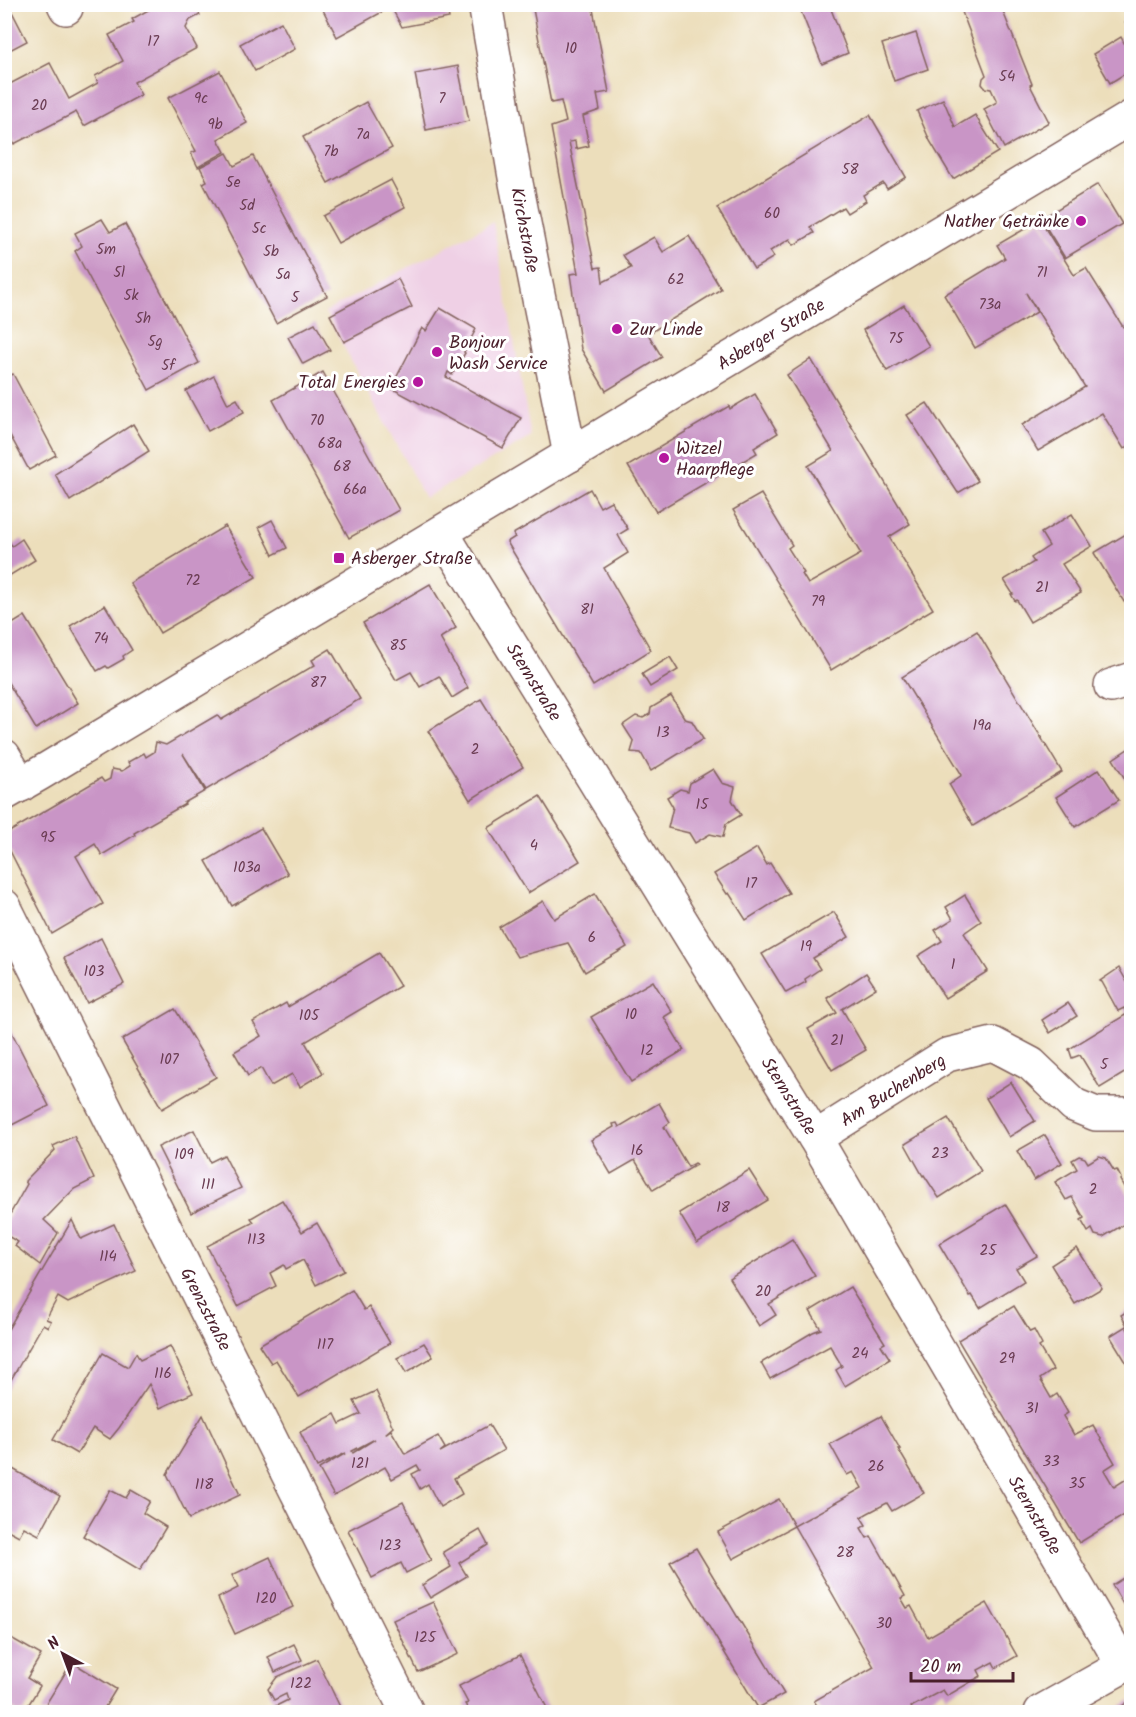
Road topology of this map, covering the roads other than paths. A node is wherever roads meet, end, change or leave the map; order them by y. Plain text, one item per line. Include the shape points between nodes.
1 (485, 4) edge
2 (1131, 117) edge
3 (570, 455) junction
4 (442, 533) junction
5 (4, 756) edge
6 (22, 784) edge
7 (4, 906) edge
8 (1131, 1114) edge
9 (815, 1138) junction
10 (1127, 1663) edge
11 (407, 1713) edge
12 (1041, 1713) edge

1 - 3 street, Kirchstraße
2 - 3 street, Asberger Straße
3 - 4 street, Asberger Straße
4 - 6 street, Asberger Straße
4 - 9 street, Sternstraße
5 - 6 street
7 - 11 street, Grenzstraße
8 - 9 street, Am Buchenberg via 1096,1114 1074,1105 1031,1064 993,1044 947,1055
9 - 10 street, Sternstraße
10 - 12 street

